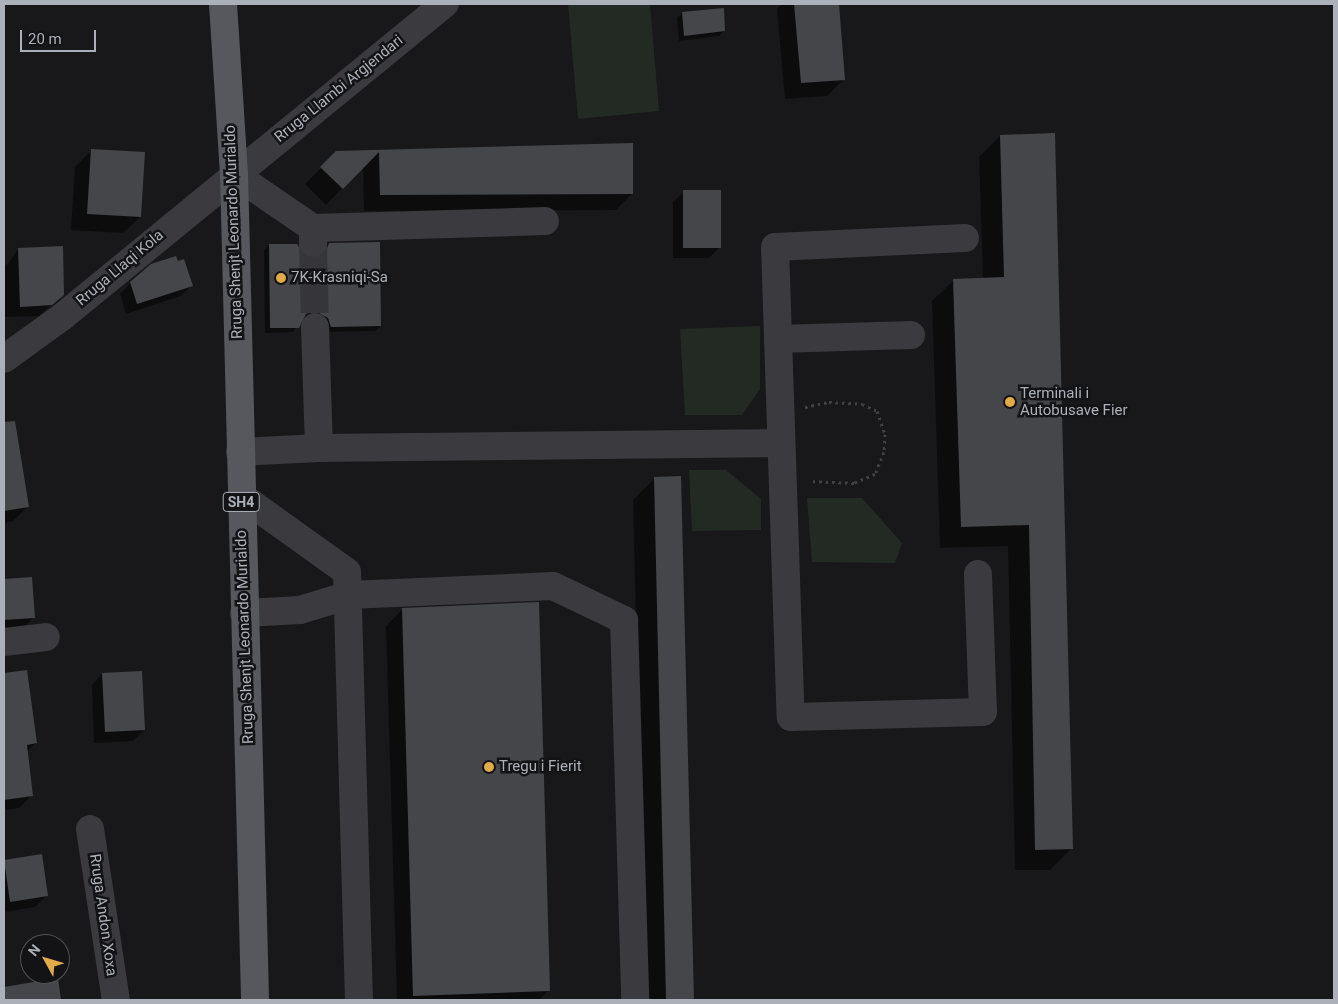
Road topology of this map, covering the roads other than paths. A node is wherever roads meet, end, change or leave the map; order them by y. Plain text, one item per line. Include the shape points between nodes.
1 (223, 4) edge
2 (444, 4) edge
3 (234, 174) junction
4 (546, 221) dead end
5 (965, 238) dead end
6 (316, 327) tunnel mouth
7 (911, 335) dead end
8 (778, 339) junction
9 (4, 359) edge
10 (779, 443) junction
11 (319, 448) junction
12 (240, 452) junction
13 (241, 496) junction
14 (978, 574) dead end
15 (348, 596) junction
16 (244, 613) junction
17 (46, 637) dead end
18 (4, 642) edge
19 (90, 829) dead end
20 (116, 1000) edge
21 (255, 1000) edge
22 (360, 1000) edge
23 (635, 1000) edge

1 - 3 main road, Rruga Shenjt Leonardo Murialdo / SH4
2 - 3 street, Rruga Llambi Argjendari
3 - 4 street via 313,236
3 - 9 street, Rruga Llaqi Kola via 62,317
3 - 12 main road, Rruga Shenjt Leonardo Murialdo / SH4
5 - 8 street via 775,247
6 - 11 street
7 - 8 street
8 - 10 street
10 - 11 street
10 - 14 street via 791,717 983,712
11 - 12 street
12 - 13 main road, Rruga Shenjt Leonardo Murialdo / SH4
13 - 15 street via 347,572
13 - 16 main road, Rruga Shenjt Leonardo Murialdo / SH4
15 - 16 street via 300,610
15 - 22 street
15 - 23 street via 553,586 624,620
16 - 21 main road, Rruga Shenjt Leonardo Murialdo / SH4
17 - 18 street
19 - 20 street, Rruga Andon Xoxa

